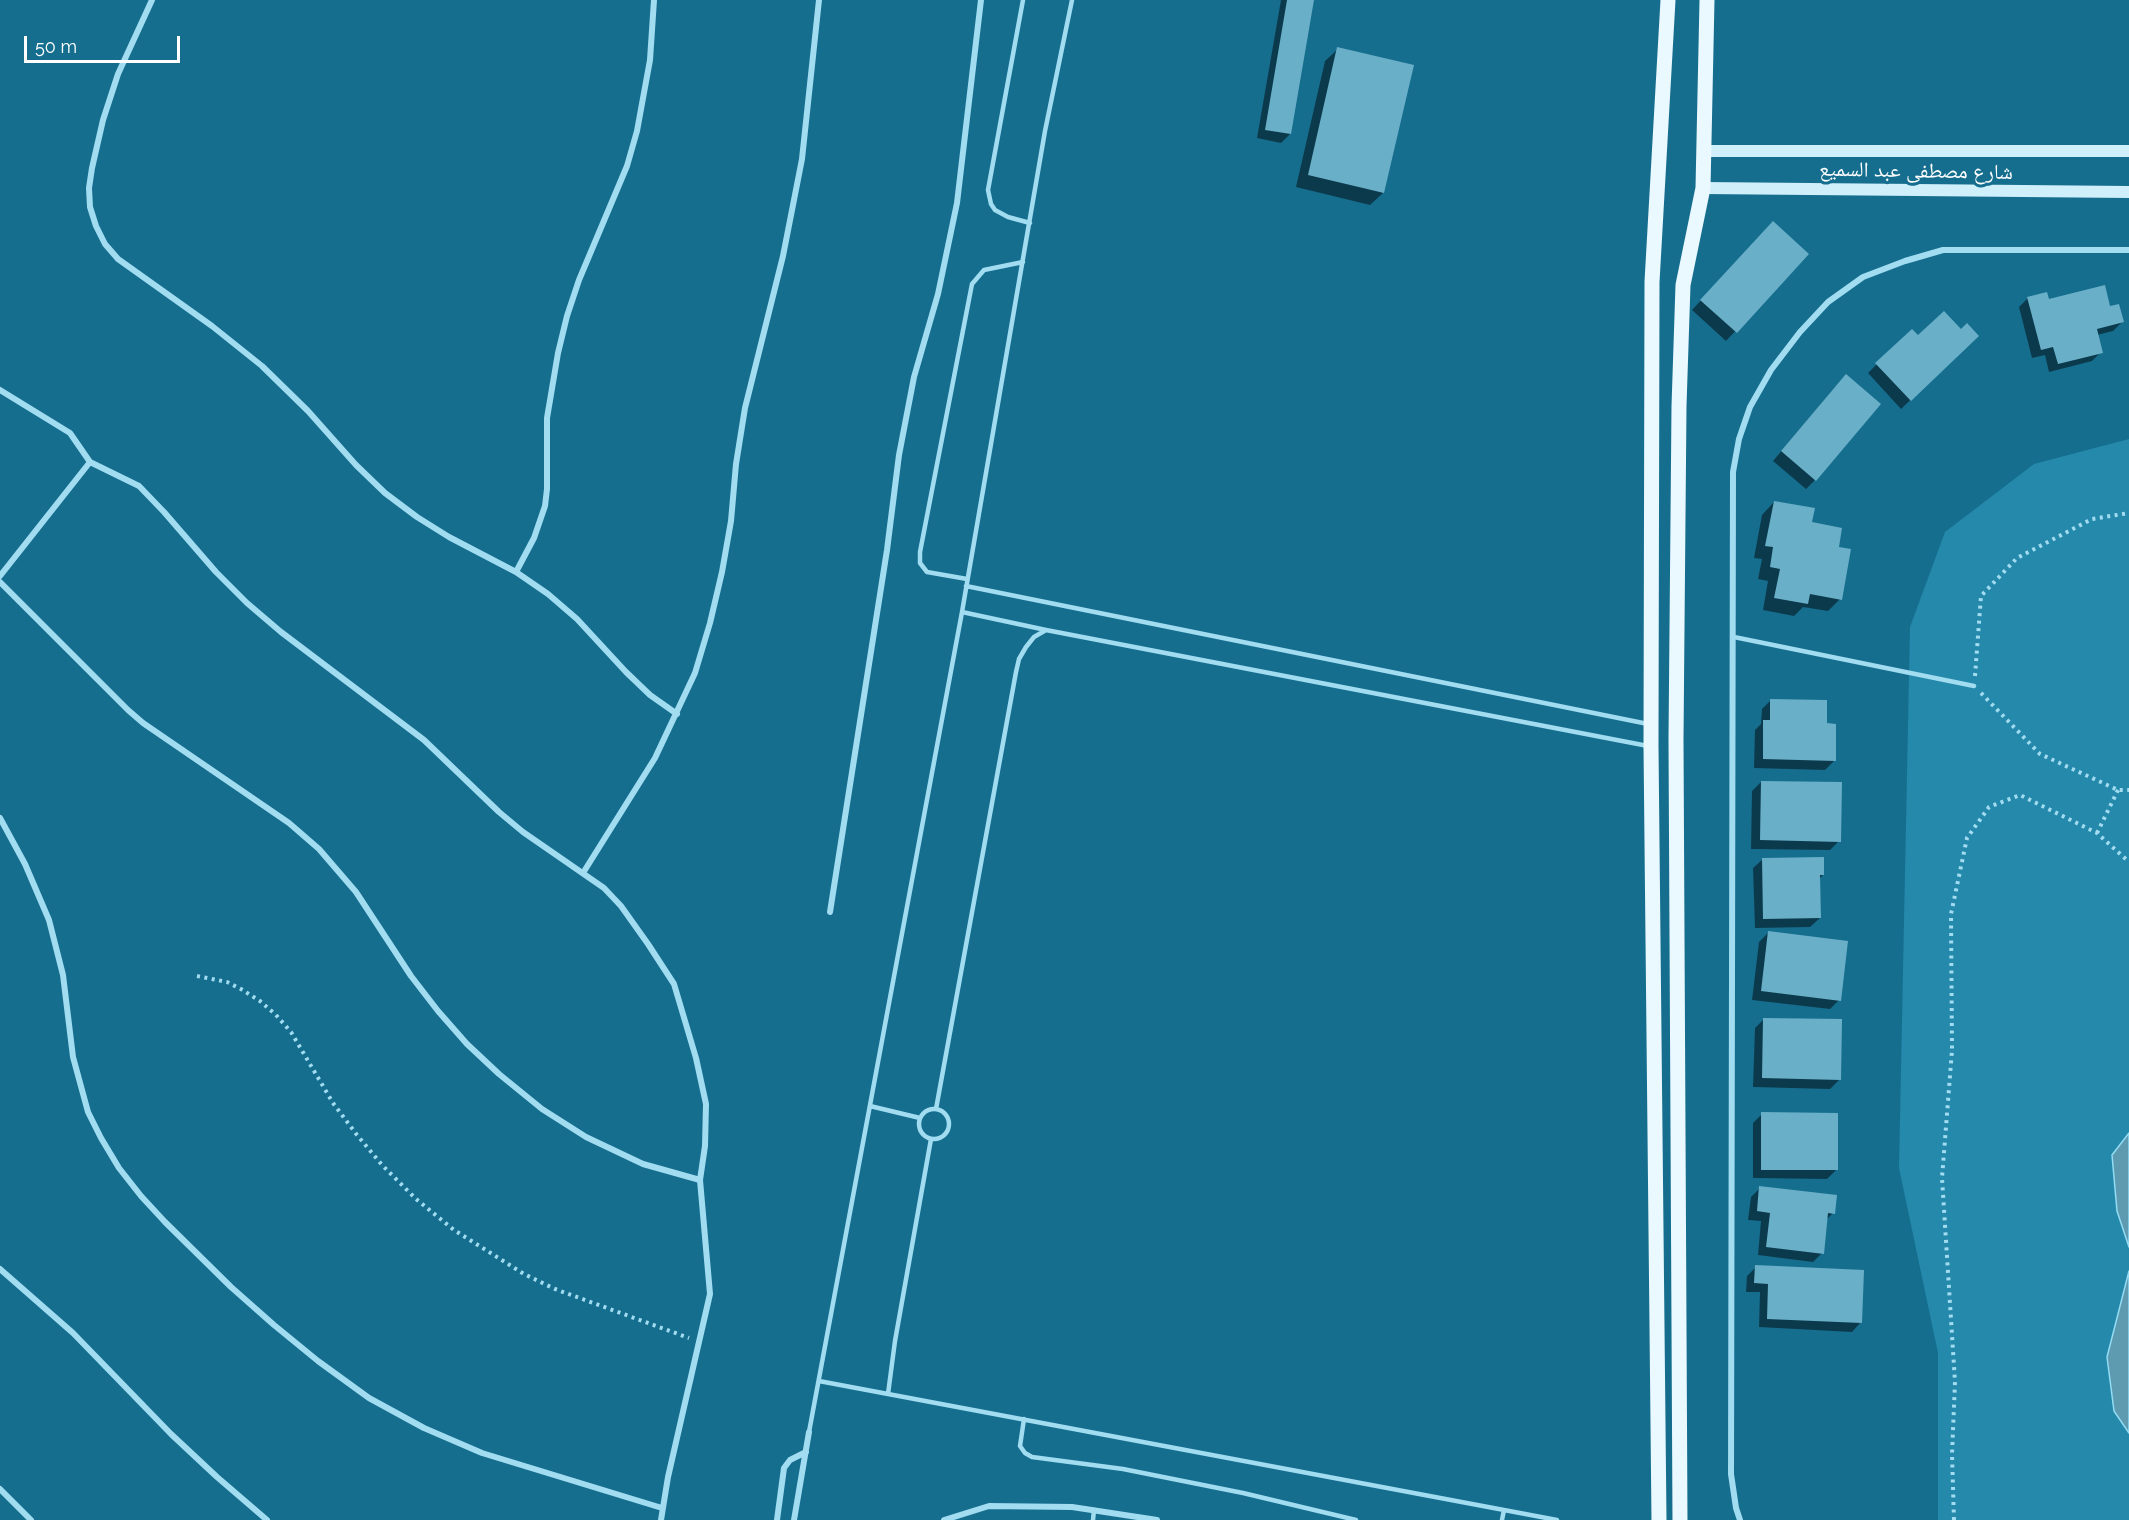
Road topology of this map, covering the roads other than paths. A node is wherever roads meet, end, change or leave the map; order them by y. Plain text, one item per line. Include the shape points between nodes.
1 (152, 0) edge
2 (654, 0) edge
3 (819, 0) edge
4 (981, 0) edge
5 (1023, 0) edge
6 (1072, 0) edge
7 (1668, 0) edge
8 (1707, 0) edge
9 (1703, 151) junction
10 (2129, 151) edge
11 (1703, 188) junction
12 (2129, 192) edge
13 (1030, 223) junction
14 (2129, 250) edge
15 (1023, 262) junction
16 (0, 390) edge
17 (90, 462) junction
18 (516, 572) junction
19 (0, 576) edge
20 (968, 579) junction
21 (0, 582) edge
22 (966, 586) junction
23 (962, 612) junction
24 (1046, 630) junction
25 (1734, 637) junction
26 (1974, 686) road end
27 (677, 714) junction
28 (1651, 724) junction
29 (1651, 746) junction
30 (0, 818) edge
31 (583, 873) junction
32 (830, 912) dead end
33 (870, 1106) junction
34 (936, 1110) junction
35 (920, 1118) junction
36 (931, 1139) junction
37 (700, 1180) junction
38 (0, 1269) edge
39 (819, 1381) junction
40 (888, 1394) junction
41 (1024, 1419) junction
42 (809, 1432) joint
43 (806, 1452) junction
44 (0, 1489) edge
45 (662, 1508) junction
46 (1094, 1510) junction
47 (1504, 1510) junction
48 (1143, 1519) edge
49 (31, 1520) edge
50 (267, 1520) edge
51 (661, 1520) edge
52 (777, 1520) edge
53 (794, 1520) edge
54 (944, 1520) edge
55 (1093, 1520) edge
56 (1157, 1520) edge
57 (1356, 1520) edge
58 (1502, 1520) edge
59 (1557, 1520) edge
60 (1659, 1520) edge
61 (1680, 1520) edge
62 (1740, 1520) edge

1 - 18 street via 118,74 92,168 90,207 105,244 118,258 262,366 385,493 449,537
2 - 18 street via 650,60 637,131 627,166 567,316 547,418 545,506 538,530
3 - 27 street via 802,159 783,256 745,408 722,572 695,673
4 - 32 street via 957,203 899,455
5 - 13 lane via 988,190 995,210
6 - 13 lane
7 - 28 main road via 1652,282
8 - 9 main road
9 - 10 street, شارع مصطفى عبد السميع
9 - 11 main road
11 - 12 street, شارع مصطفى عبد السميع
11 - 61 main road via 1683,285 1679,406 1676,739
13 - 15 lane
14 - 25 street via 1943,250 1863,277 1828,302 1771,370 1750,407 1739,439 1733,472
15 - 20 lane
15 - 20 lane via 989,267 972,284 920,552 920,563 927,572
16 - 17 street via 69,432
17 - 19 street
17 - 31 street via 139,486 247,603 424,740 523,832
18 - 27 street via 577,619 626,672
20 - 22 lane
21 - 37 street via 143,723 289,823 319,849 356,892 438,1011 499,1074 542,1109 586,1137 644,1164
22 - 23 lane
22 - 28 lane
23 - 24 lane
23 - 33 lane
24 - 29 lane
24 - 34 lane via 1026,647 1016,672
25 - 26 lane
25 - 62 street via 1731,1474
27 - 31 street via 655,758
28 - 29 main road
29 - 60 main road
30 - 45 street via 49,920 63,975 73,1057 88,1112 119,1168 165,1222 274,1325 369,1398 482,1453
31 - 37 street via 621,906 674,984 706,1104
33 - 35 lane
33 - 39 lane
34 - 35 lane via 925,1112
34 - 36 lane via 946,1115 948,1126 942,1136
35 - 36 lane via 921,1133
36 - 40 lane
37 - 45 street via 710,1293
38 - 50 street via 73,1333 171,1434
39 - 40 lane
39 - 42 lane
40 - 41 lane
41 - 47 lane
41 - 57 lane via 1019,1442 1028,1456 1133,1471
42 - 43 street
43 - 52 street via 784,1468
43 - 53 street
44 - 49 street
45 - 51 street
46 - 48 street
46 - 54 street via 989,1506
46 - 55 lane
47 - 58 lane
47 - 59 lane
48 - 56 street

